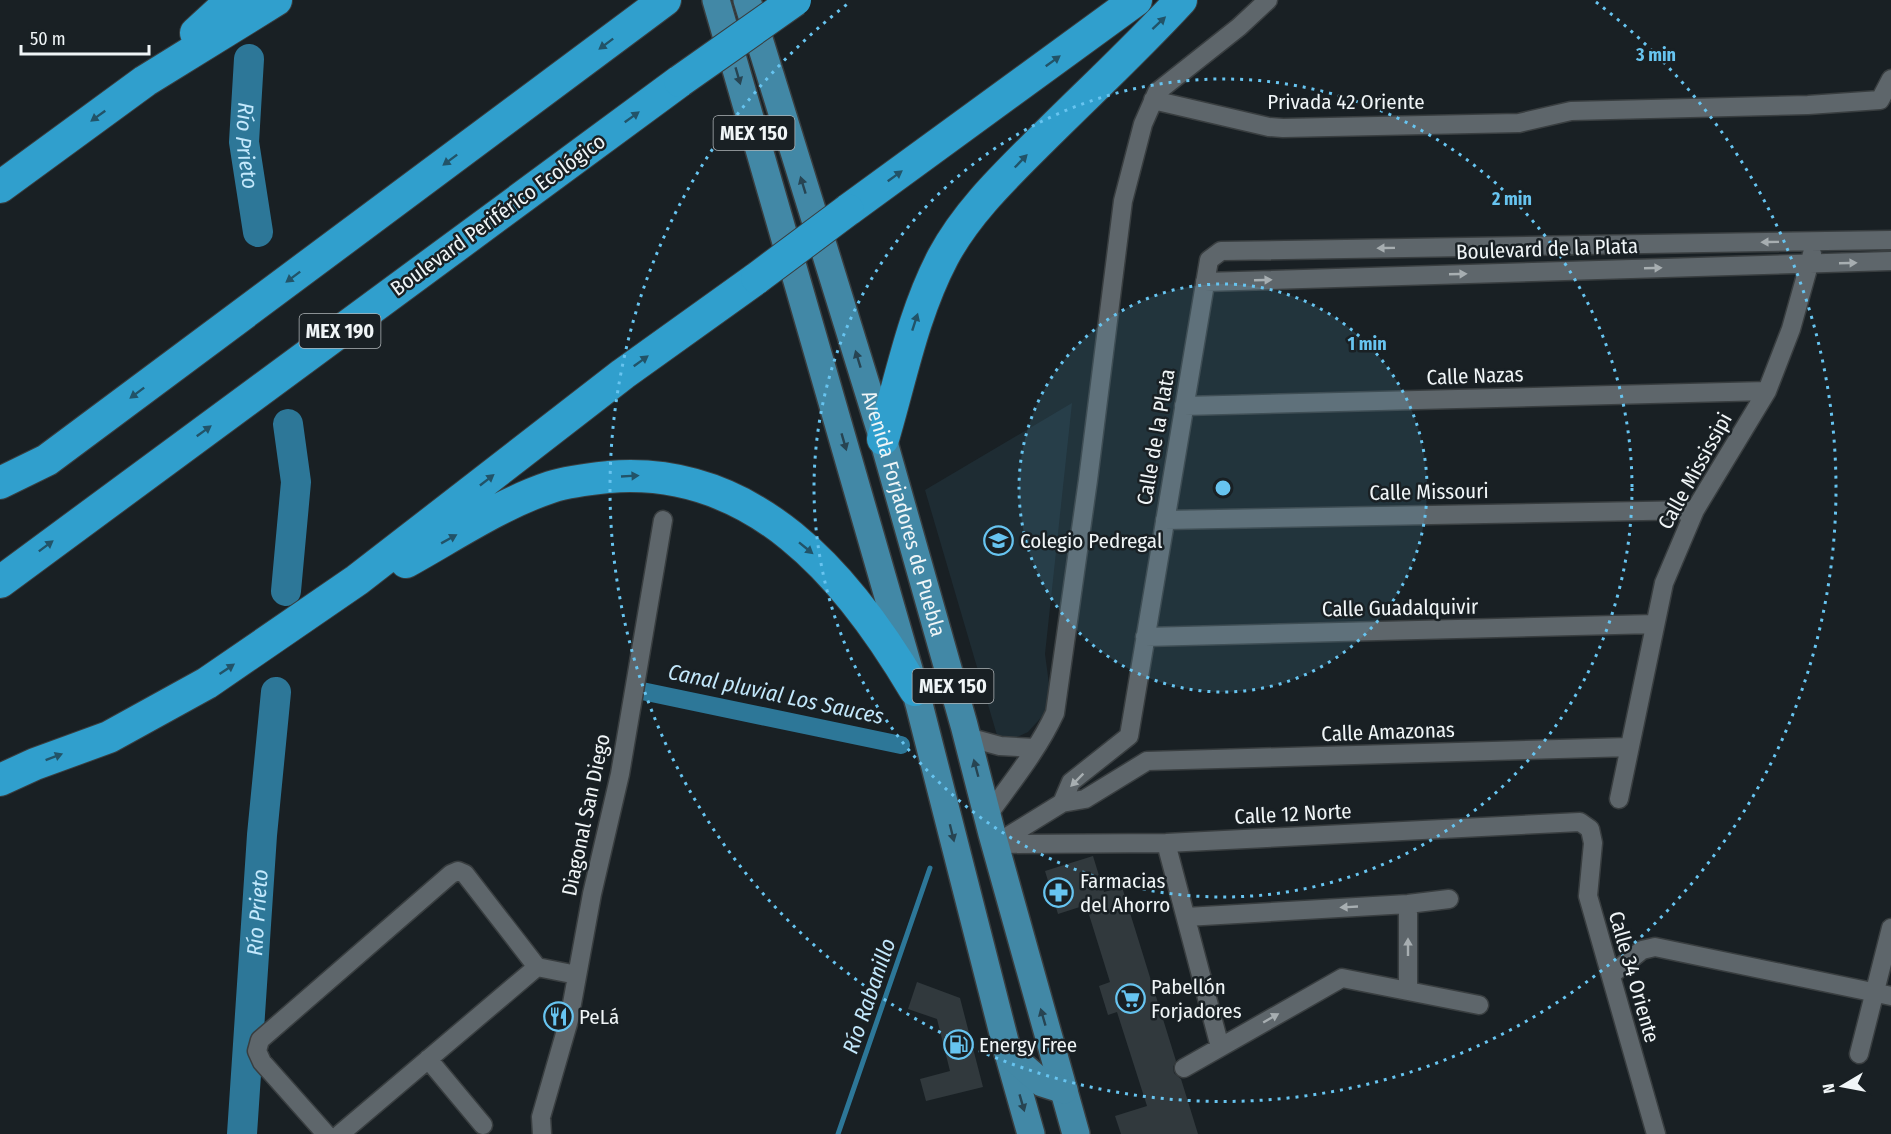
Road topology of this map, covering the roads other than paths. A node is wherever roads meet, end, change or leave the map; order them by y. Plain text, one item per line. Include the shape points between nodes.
1 (232, 0) edge
2 (276, 0) edge
3 (716, 0) edge
4 (747, 0) edge
5 (795, 0) edge
6 (1136, 0) edge
7 (1181, 0) edge
8 (1268, 0) edge
9 (659, 4) edge
10 (1891, 79) edge
11 (145, 81) junction
12 (1153, 100) junction
13 (0, 187) edge
14 (1891, 240) edge
15 (1816, 241) junction
16 (1214, 255) joint
17 (1891, 261) edge
18 (1809, 264) junction
19 (1205, 282) junction
20 (1767, 390) junction
21 (1184, 406) junction
22 (883, 439) junction
23 (0, 483) edge
24 (1695, 510) junction
25 (663, 520) dead end
26 (1165, 520) junction
27 (357, 580) junction
28 (0, 582) edge
29 (1655, 624) junction
30 (1145, 637) junction
31 (915, 690) junction
32 (1129, 736) junction
33 (968, 737) junction
34 (1630, 747) junction
35 (1035, 748) junction
36 (1147, 761) junction
37 (0, 780) edge
38 (1619, 799) dead end
39 (1062, 803) junction
40 (988, 815) junction
41 (1590, 829) joint
42 (1166, 843) junction
43 (996, 844) junction
44 (1449, 899) dead end
45 (1408, 904) junction
46 (1186, 917) junction
47 (1891, 928) edge
48 (537, 967) junction
49 (577, 975) junction
50 (1611, 975) junction
51 (1408, 991) junction
52 (1882, 994) edge
53 (1479, 1005) dead end
54 (1220, 1047) junction
55 (1008, 1053) junction
56 (1859, 1054) dead end
57 (428, 1059) junction
58 (1184, 1068) dead end
59 (1064, 1090) junction
60 (483, 1125) dead end
61 (542, 1125) edge
62 (326, 1134) edge
63 (340, 1134) edge
64 (529, 1134) edge
65 (1031, 1134) edge
66 (1076, 1134) edge
67 (1656, 1134) edge

1 - 11 highway
2 - 11 highway
3 -> 31 main road, Avenida Forjadores de Puebla / MEX 150
22 -> 4 main road, Avenida Forjadores de Puebla / MEX 150
28 -> 5 highway, Boulevard Periférico Ecológico / MEX 190, bridge
27 -> 6 highway, bridge via 623,374
22 -> 7 highway via 922,301 958,231 1027,154
8 - 12 street via 1157,92
9 -> 23 highway via 47,460
10 - 12 street, Privada 42 Oriente via 1880,100 1843,108 1808,105 1571,111 1519,123 1283,128
11 -> 13 highway
12 - 35 street via 1123,201 1055,713
14 - 15 street, Boulevard de la Plata
15 -> 16 street, Boulevard de la Plata via 1221,251
15 - 18 street, Calle Mississipi
16 - 19 street, Calle de la Plata via 1209,260
18 -> 17 street, Boulevard de la Plata
19 -> 18 street, Boulevard de la Plata
18 - 20 street, Calle Mississipi via 1791,330
19 - 21 street, Calle de la Plata
20 - 21 street, Calle Nazas
20 - 24 street, Calle Mississipi
21 - 26 street, Calle de la Plata
22 - 33 main road, Avenida Forjadores de Puebla / MEX 150
24 - 26 street, Calle Missouri
24 - 29 street, Calle Mississipi via 1664,583
25 - 49 street, Diagonal San Diego via 620,774
26 - 30 street, Calle de la Plata
27 -> 31 highway via 400,565 503,508 552,487 617,476 670,479 716,491 743,504 780,525 807,548 873,625
37 -> 27 highway via 109,736 207,683
29 - 30 street, Calle Guadalquivir
29 - 34 street, Calle Mississipi
30 - 32 street, Calle de la Plata
31 -> 55 main road, Avenida Forjadores de Puebla / MEX 150
32 - 36 street
32 -> 39 street via 1071,782
33 - 35 street via 1000,746
40 -> 33 main road, Avenida Forjadores de Puebla / MEX 150
34 - 36 street, Calle Amazonas
34 - 38 street, Calle Mississipi
35 - 40 street
36 - 39 street via 1085,799
39 - 43 street
40 - 43 main road, Avenida Forjadores de Puebla / MEX 150
41 - 42 street, Calle 12 Norte via 1580,822
41 - 50 street, Calle 34 Oriente via 1593,843 1588,896
42 - 43 street, Calle 12 Norte
42 - 46 street
59 -> 43 main road, Avenida Forjadores de Puebla / MEX 150
44 - 45 street
45 -> 46 street
51 -> 45 street
46 - 54 street
47 - 52 street
48 - 49 street
48 - 57 street
48 - 62 street via 465,874 451,874 260,1040 257,1051 261,1062
49 - 61 street, Diagonal San Diego
50 - 52 street via 1642,950 1655,947
50 - 67 street, Calle 34 Oriente
51 - 53 street
54 -> 51 street via 1341,978
52 - 56 street
54 - 58 street
55 - 59 main road via 1042,1083
55 -> 65 main road, Avenida Forjadores de Puebla / MEX 150
57 - 60 street
57 - 63 street
59 - 66 main road, Avenida Forjadores de Puebla / MEX 150
61 - 64 street, Diagonal San Diego

